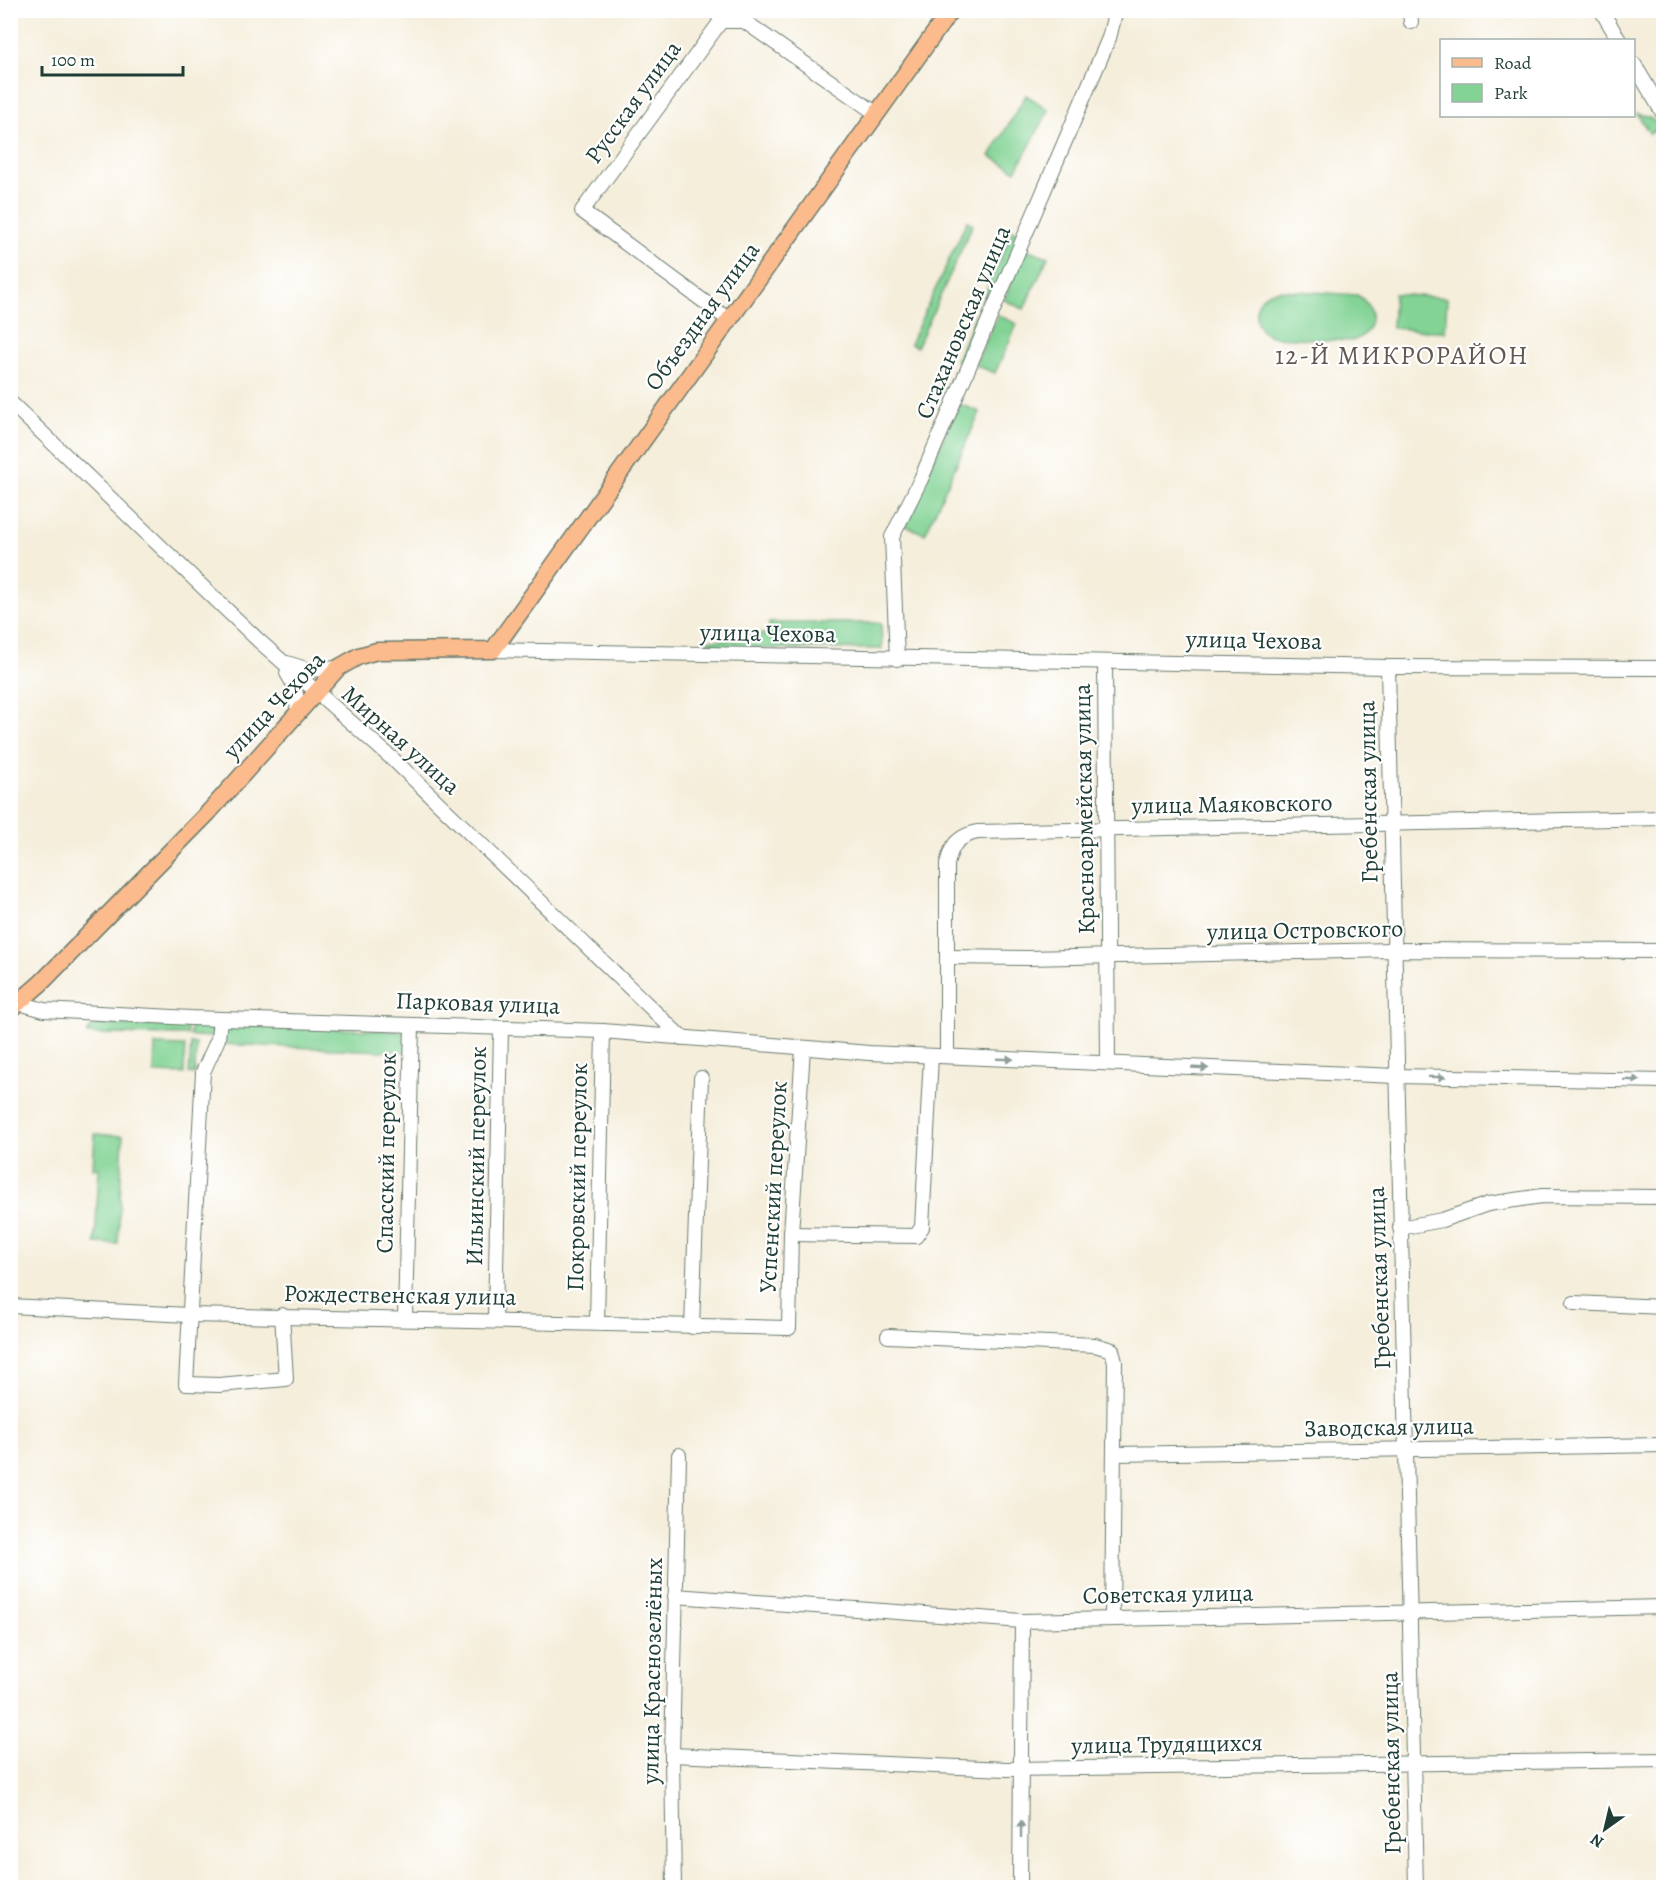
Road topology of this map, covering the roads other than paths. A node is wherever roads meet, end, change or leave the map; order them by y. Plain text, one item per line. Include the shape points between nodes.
1 (951, 10) edge
2 (1116, 10) edge
3 (1601, 10) edge
4 (718, 16) edge
5 (1618, 39) edge
6 (1635, 66) edge
7 (877, 114) junction
8 (1664, 115) edge
9 (729, 320) junction
10 (10, 402) edge
11 (493, 650) junction
12 (897, 659) junction
13 (280, 661) junction
14 (1104, 662) junction
15 (1388, 667) junction
16 (338, 668) junction
17 (1664, 668) edge
18 (315, 692) junction
19 (298, 712) junction
20 (1664, 818) edge
21 (1392, 823) junction
22 (1106, 829) junction
23 (1393, 950) junction
24 (1664, 951) edge
25 (1109, 956) junction
26 (948, 957) junction
27 (15, 1007) edge
28 (220, 1019) junction
29 (412, 1025) junction
30 (501, 1029) junction
31 (603, 1031) junction
32 (682, 1038) junction
33 (803, 1048) junction
34 (931, 1056) junction
35 (947, 1056) junction
36 (1108, 1064) junction
37 (1396, 1076) junction
38 (701, 1078) dead end
39 (1664, 1081) edge
40 (1664, 1197) edge
41 (1400, 1228) junction
42 (791, 1234) junction
43 (1574, 1303) dead end
44 (10, 1306) edge
45 (1664, 1306) edge
46 (189, 1315) junction
47 (282, 1315) junction
48 (405, 1318) junction
49 (495, 1320) junction
50 (597, 1323) junction
51 (692, 1327) junction
52 (789, 1328) joint
53 (888, 1336) dead end
54 (1664, 1445) edge
55 (1406, 1448) junction
56 (1115, 1454) junction
57 (679, 1455) dead end
58 (675, 1596) junction
59 (1664, 1607) edge
60 (1411, 1613) junction
61 (1112, 1617) junction
62 (1022, 1621) junction
63 (672, 1755) junction
64 (1664, 1760) edge
65 (1413, 1763) junction
66 (1021, 1769) junction
67 (674, 1887) edge
68 (1020, 1887) edge
69 (1416, 1887) edge

1 - 7 main road, Объездная улица
2 - 12 street, Стахановская улица via 1109,38 921,478 892,537
3 - 5 street
4 - 7 street via 744,21
4 - 9 street, Русская улица via 582,211
6 - 8 street
7 - 9 main road, Объездная улица
9 - 11 main road, Объездная улица
10 - 13 street, Мирная улица
11 - 12 street, улица Чехова
11 - 16 main road, улица Чехова via 377,651
12 - 14 street, улица Чехова
13 - 16 street via 309,670
13 - 18 street, Мирная улица
13 - 19 street via 295,687
14 - 15 street, улица Чехова
14 - 22 street, Красноармейская улица
15 - 17 street, улица Чехова
15 - 21 street, Гребенская улица
16 - 18 main road, улица Чехова
18 - 19 main road, улица Чехова
18 - 32 street, Мирная улица via 396,762
19 - 27 main road, улица Чехова via 208,813
20 - 21 street, улица Маяковского
21 - 22 street, улица Маяковского
21 - 23 street, Гребенская улица
22 - 25 street, Красноармейская улица
22 - 26 street, улица Маяковского via 964,835 951,847 947,865
23 - 24 street, улица Островского
23 - 25 street, улица Островского
23 - 37 street, Гребенская улица
25 - 26 street, улица Островского
25 - 36 street, Красноармейская улица
26 - 35 street
27 - 28 street, Парковая улица
28 - 29 street, Парковая улица
28 - 46 street via 218,1039 203,1072
29 - 30 street, Парковая улица
29 - 48 street, Спасский переулок
30 - 31 street, Парковая улица
30 - 49 street, Ильинский переулок
31 - 32 street, Парковая улица
31 - 50 street, Покровский переулок
32 - 33 street, Парковая улица
33 - 34 street, Парковая улица
33 - 42 street, Успенский переулок
34 - 35 street, Парковая улица
34 - 42 street via 922,1227 916,1236
35 -> 36 street, Парковая улица
36 -> 37 street, Парковая улица
37 -> 39 street, Парковая улица
37 - 41 street, Гребенская улица
38 - 51 street
40 - 41 street via 1542,1196 1488,1204 1442,1220
41 - 55 street, Гребенская улица
42 - 52 street, Успенский переулок
43 - 45 street
44 - 46 street, Рождественская улица
46 - 47 street, Рождественская улица
46 - 47 street via 186,1384 219,1385 286,1379
47 - 48 street, Рождественская улица
48 - 49 street, Рождественская улица
49 - 50 street, Рождественская улица
50 - 51 street, Рождественская улица
51 - 52 street, Рождественская улица
53 - 56 street via 1095,1344 1112,1350
54 - 55 street, Заводская улица
55 - 56 street, Заводская улица
55 - 60 street, Гребенская улица
56 - 61 street
57 - 58 street, улица Краснозелёных
58 - 62 street, Советская улица
58 - 63 street, улица Краснозелёных
59 - 60 street, Советская улица
60 - 61 street, Советская улица
60 - 65 street, Гребенская улица
61 - 62 street, Советская улица
62 - 66 street
63 - 66 street, улица Трудящихся
63 - 67 street, улица Краснозелёных
64 - 65 street, улица Трудящихся
65 - 66 street, улица Трудящихся
65 - 69 street, Гребенская улица
68 -> 66 street

